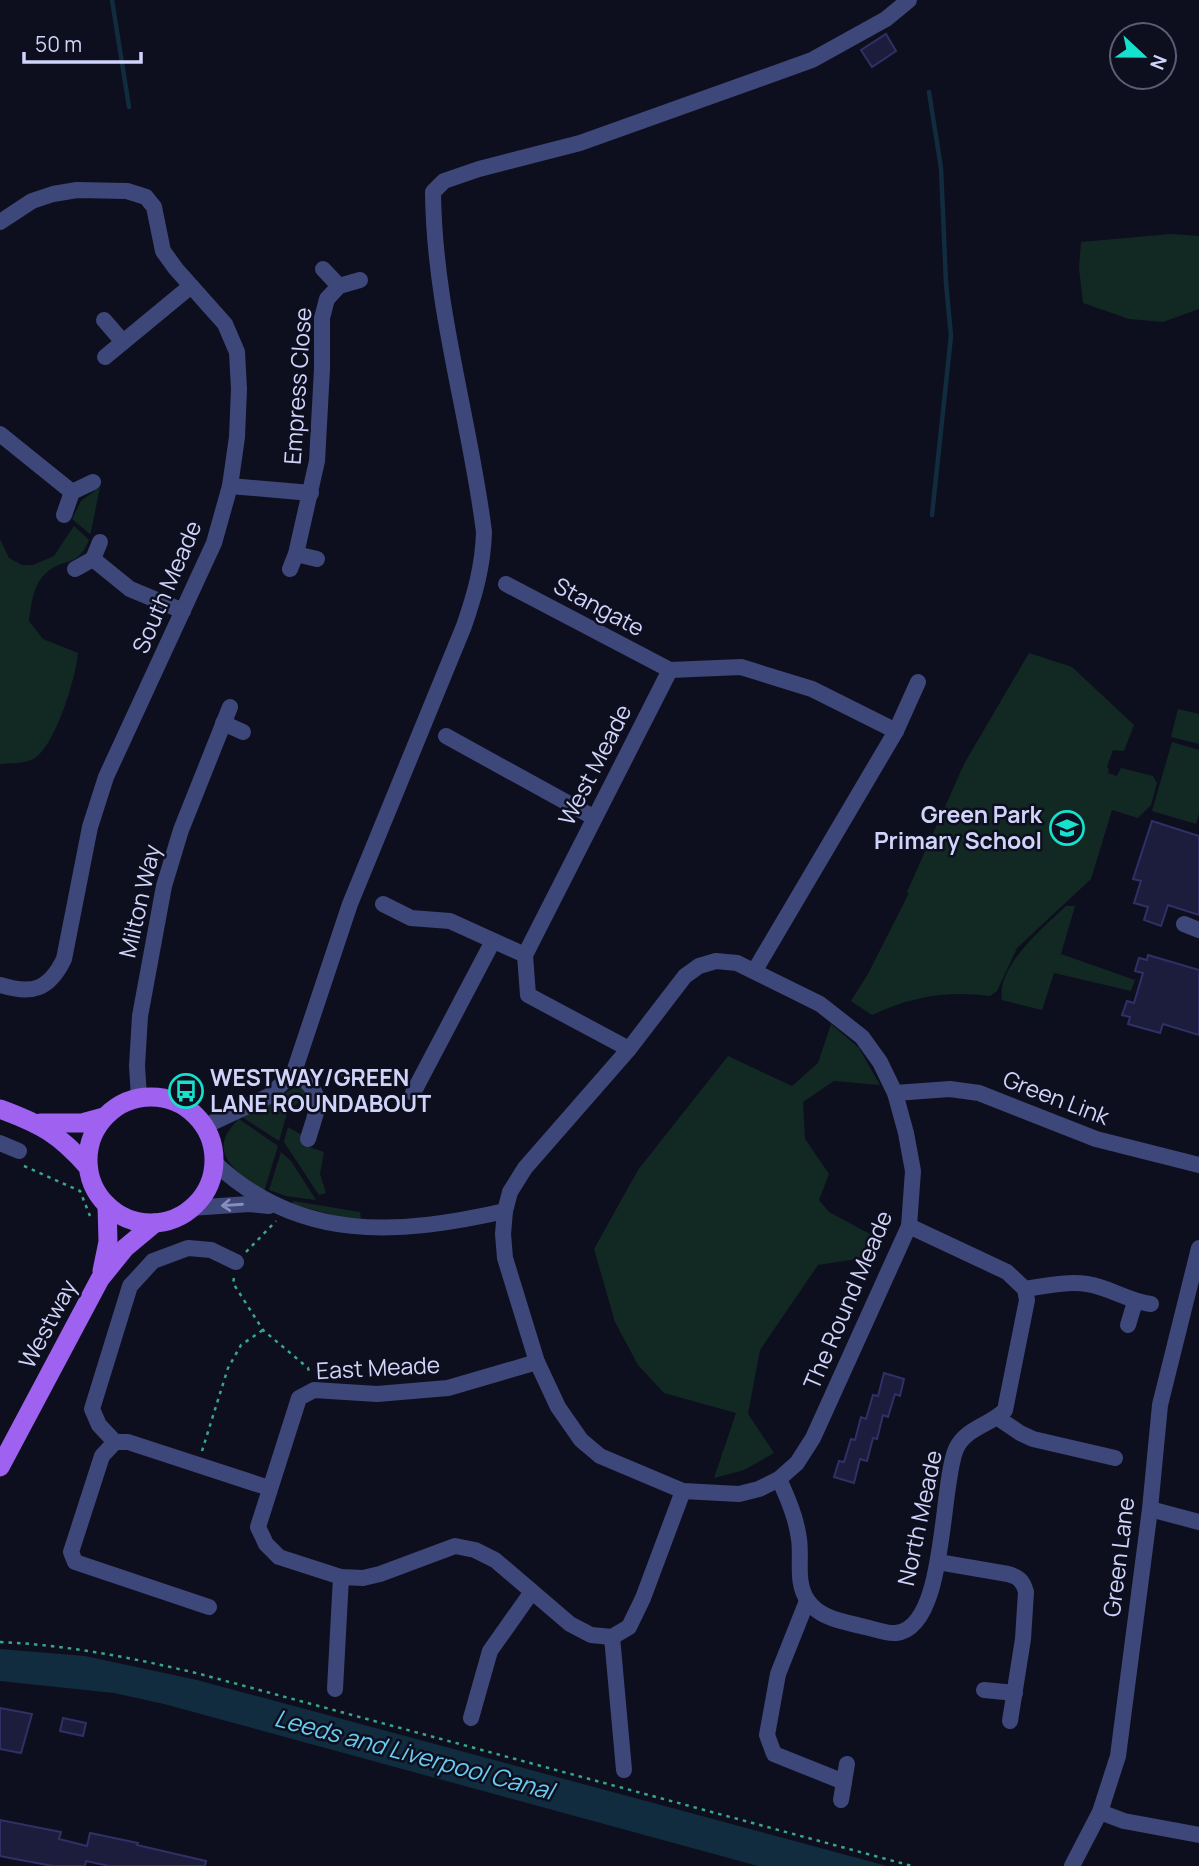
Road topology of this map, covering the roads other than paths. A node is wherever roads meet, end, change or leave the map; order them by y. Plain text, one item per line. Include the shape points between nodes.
1 (909, 0) edge
2 (0, 222) edge
3 (323, 269) dead end
4 (359, 280) dead end
5 (191, 286) junction
6 (339, 286) junction
7 (104, 320) dead end
8 (123, 342) junction
9 (105, 357) dead end
10 (0, 434) edge
11 (93, 482) dead end
12 (230, 486) junction
13 (72, 492) junction
14 (311, 493) junction
15 (64, 515) dead end
16 (100, 542) dead end
17 (296, 554) junction
18 (93, 559) junction
19 (317, 559) dead end
20 (75, 569) dead end
21 (290, 569) dead end
22 (506, 584) dead end
23 (183, 611) junction
24 (670, 670) junction
25 (918, 682) dead end
26 (230, 707) dead end
27 (223, 723) junction
28 (895, 731) junction
29 (243, 732) dead end
30 (446, 736) dead end
31 (593, 817) junction
32 (383, 904) dead end
33 (494, 941) junction
34 (524, 955) junction
35 (755, 970) junction
36 (0, 985) edge
37 (629, 1049) junction
38 (295, 1072) junction
39 (413, 1093) road end
40 (895, 1093) junction
41 (139, 1097) junction
42 (0, 1109) edge
43 (104, 1116) junction
44 (37, 1123) junction
45 (205, 1126) junction
46 (308, 1139) dead end
47 (0, 1143) edge
48 (19, 1151) road end
49 (214, 1162) junction
50 (1199, 1166) edge
51 (88, 1167) junction
52 (107, 1205) junction
53 (190, 1208) junction
54 (278, 1208) junction
55 (505, 1211) junction
56 (155, 1223) junction
57 (909, 1226) junction
58 (1199, 1248) edge
59 (236, 1262) road end
60 (100, 1279) junction
61 (1025, 1289) junction
62 (1191, 1315) edge
63 (1128, 1325) dead end
64 (537, 1362) junction
65 (998, 1418) junction
66 (115, 1442) junction
67 (1115, 1458) dead end
68 (0, 1467) edge
69 (779, 1479) junction
70 (269, 1488) junction
71 (683, 1491) junction
72 (1150, 1509) junction
73 (1199, 1522) edge
74 (938, 1562) junction
75 (341, 1577) junction
76 (531, 1592) junction
77 (807, 1601) junction
78 (209, 1607) dead end
79 (612, 1637) junction
80 (335, 1689) dead end
81 (984, 1690) dead end
82 (1015, 1693) junction
83 (471, 1718) dead end
84 (1010, 1721) dead end
85 (847, 1764) dead end
86 (624, 1770) dead end
87 (844, 1782) junction
88 (841, 1800) dead end
89 (1100, 1812) junction
90 (1199, 1835) edge
91 (1072, 1866) edge

1 - 38 street via 886,19 812,60 580,142 444,181 433,192 442,303 481,503 484,559 464,626 350,904
2 - 5 street, South Meade via 32,201 53,194 127,191 146,197 155,206 163,251
3 - 6 street, Empress Close
4 - 6 street, Empress Close
5 - 8 street
5 - 12 street, South Meade via 225,324 237,352 238,425
6 - 14 street, Empress Close via 327,299 322,318 320,417
7 - 8 street
8 - 9 street
10 - 13 street
11 - 13 street
12 - 14 street, Empress Close
12 - 23 street, South Meade via 214,543
13 - 15 street
14 - 17 street, Empress Close
16 - 18 street
17 - 19 street
17 - 21 street, Empress Close
18 - 20 street
18 - 23 street via 130,589
22 - 24 street, Stangate
23 - 36 street, South Meade via 95,806 64,959 56,975 43,986 30,990
24 - 28 street via 741,667 812,689
24 - 31 street, West Meade
25 - 28 street
26 - 27 street, Milton Way
27 - 29 street
27 - 41 street, Milton Way via 164,886 141,1016 136,1066
28 - 35 street
30 - 31 street
31 - 34 street, West Meade
32 - 33 street via 411,918 450,921
33 - 34 street
33 - 39 street
34 - 37 street via 528,995
35 - 37 street, The Round Meade via 716,961 699,966 685,976
35 - 40 street, The Round Meade via 820,1004 862,1037
37 - 55 street, The Round Meade via 525,1168
38 - 45 street via 269,1097
38 - 46 street via 317,1092
40 - 50 street, Green Link via 950,1089 979,1093 1096,1139
40 - 57 street, The Round Meade via 912,1171
41 - 43 main road
41 - 45 main road via 171,1100 186,1107
42 - 44 main road
43 - 44 main road via 82,1123
43 - 51 main road via 91,1139
44 - 51 main road via 59,1137
45 - 49 main road
47 - 48 street
49 - 53 main road via 209,1185
49 - 54 street via 231,1179
51 - 52 main road via 93,1185
52 - 56 main road via 128,1219
52 - 60 main road, Westway via 108,1242
54 -> 53 street via 249,1204
53 - 56 main road
54 - 55 street via 377,1229 426,1226
55 - 64 street, The Round Meade via 505,1258
56 - 60 main road, Westway via 125,1248
57 - 61 street via 1007,1272
57 - 69 street, The Round Meade via 813,1438 797,1463
58 - 62 street, Green Lane
59 - 66 street via 211,1250 188,1248 153,1262 130,1286 92,1409
60 - 68 main road, Westway
61 - 63 street via 1087,1284 1143,1303
61 - 65 street via 1027,1300 1008,1400
62 - 72 street, Green Lane via 1160,1405
64 - 70 street, East Meade via 447,1388 377,1394 314,1390 299,1398
64 - 71 street, The Round Meade via 558,1407 581,1440 600,1455
65 - 67 street via 1033,1439
65 - 74 street, North Meade via 968,1434 955,1451
66 - 70 street via 128,1442
66 - 78 street via 103,1457 71,1552 75,1562
69 - 71 street, The Round Meade via 738,1494
69 - 77 street via 794,1512 801,1587
70 - 75 street, East Meade via 258,1527 266,1544 279,1557
71 - 79 street via 629,1627
72 - 73 street
72 - 89 street, Green Lane via 1118,1756
74 - 77 street, North Meade via 918,1622 895,1634 825,1615
74 - 82 street via 1008,1574 1019,1577 1024,1585
75 - 76 street, East Meade via 380,1574 455,1546 495,1560
75 - 80 street
76 - 79 street, East Meade via 570,1624
76 - 83 street via 490,1651
77 - 87 street via 778,1674 767,1735 774,1754
79 - 86 street
81 - 82 street
82 - 84 street
85 - 87 street
87 - 88 street
89 - 90 street
89 - 91 street, Green Lane

